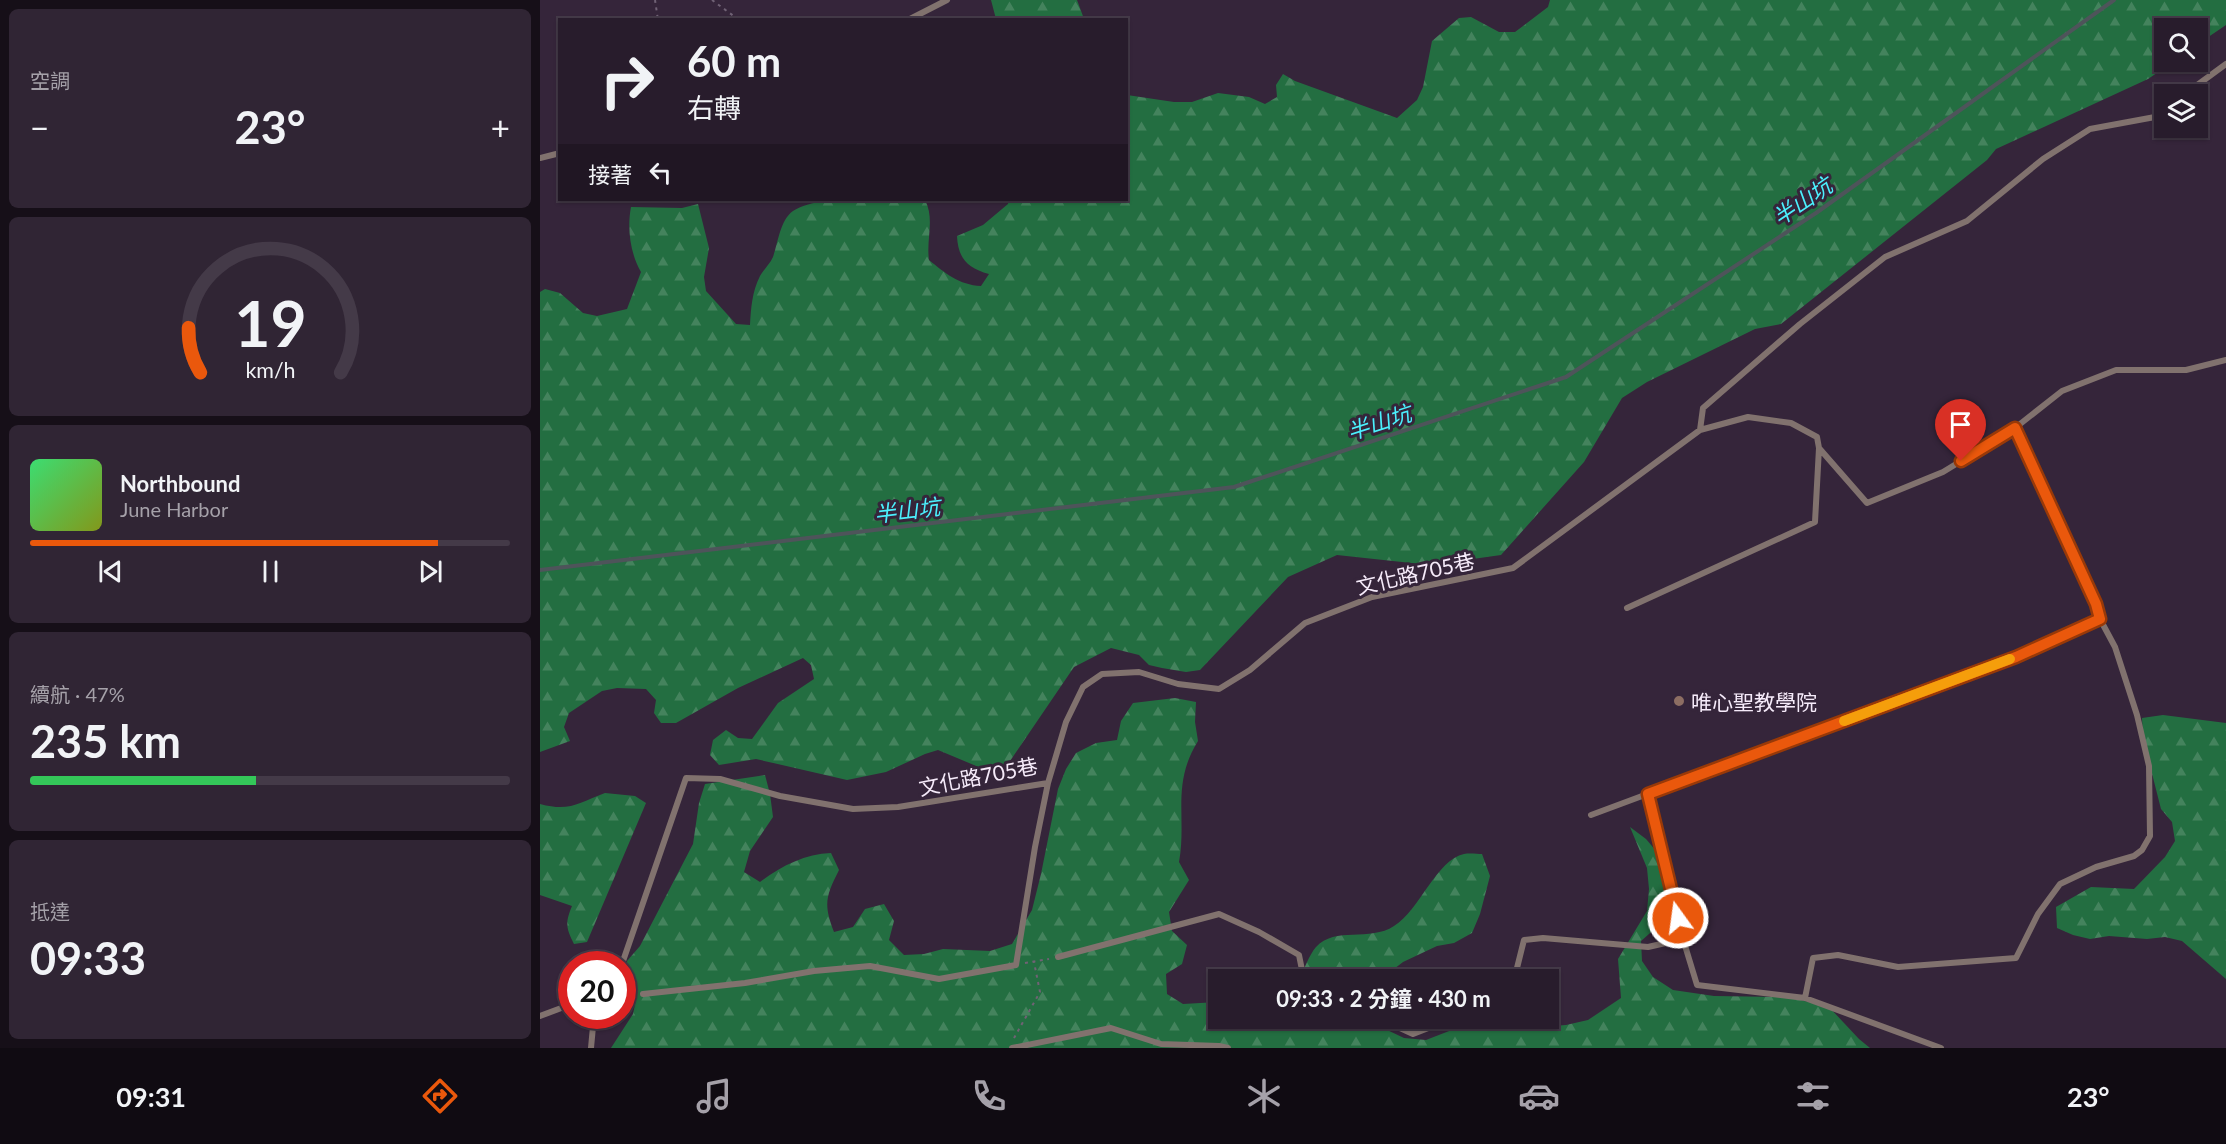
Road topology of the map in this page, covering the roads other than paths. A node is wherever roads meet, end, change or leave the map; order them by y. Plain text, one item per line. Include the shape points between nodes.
1 (947, 0) edge
2 (912, 18) edge
3 (2226, 64) edge
4 (2199, 84) edge
5 (2154, 117) edge
6 (558, 154) edge
7 (540, 158) edge
8 (2226, 360) edge
9 (2015, 428) junction
10 (1700, 430) junction
11 (1818, 448) junction
12 (1627, 608) dead end
13 (2100, 619) junction
14 (1048, 783) junction
15 (1648, 794) junction
16 (1591, 815) dead end
17 (1683, 939) junction
18 (626, 951) edge
19 (1058, 957) road end
20 (1302, 969) edge
21 (1517, 969) edge
22 (643, 994) dead end
23 (1805, 998) junction
24 (558, 1009) edge
25 (540, 1016) edge
26 (593, 1029) edge
27 (1402, 1029) edge
28 (1426, 1029) edge
29 (591, 1048) edge
30 (1012, 1048) edge
31 (1228, 1048) edge
32 (1941, 1048) edge

1 - 2 lane
3 - 4 lane
5 - 10 lane via 2090,129 2043,159 1967,221 1885,258 1800,324 1703,408
6 - 7 lane
8 - 9 lane, 文化路705巷 via 2186,370 2116,370 2062,391
9 - 11 lane, 文化路705巷 via 1943,472 1867,503
9 - 13 lane
10 - 11 lane, 文化路705巷 via 1748,417 1791,423 1816,437
10 - 14 lane, 文化路705巷 via 1513,568 1372,597 1305,623 1250,670 1219,689 1179,684 1139,672 1102,674 1083,687 1066,722
11 - 12 lane via 1815,522
13 - 15 lane via 2016,657
13 - 23 lane via 2115,647 2149,766 2150,836 2142,850 2060,884 2038,914 2016,958 1898,967 1838,955 1813,958
14 - 18 lane, 文化路705巷 via 898,807 853,809 780,796 720,779 686,778
14 - 22 lane via 1016,965 939,979 870,966
15 - 16 lane
15 - 17 lane
17 - 21 lane via 1648,947 1543,938 1524,940
17 - 23 lane via 1697,985
19 - 20 lane via 1219,914 1299,955
23 - 32 lane
24 - 25 lane
26 - 29 lane
27 - 28 lane via 1413,1034
30 - 31 lane via 1111,1028 1161,1044

